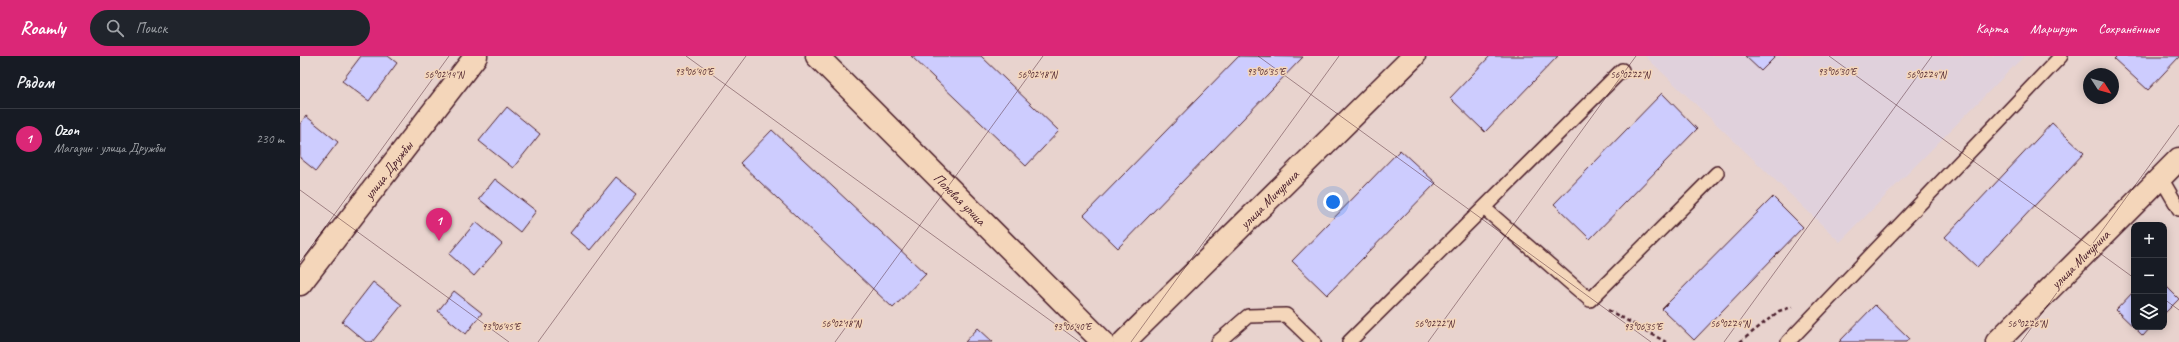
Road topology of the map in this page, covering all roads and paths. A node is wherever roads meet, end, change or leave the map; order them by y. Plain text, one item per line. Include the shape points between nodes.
1 (476, 56) edge
2 (817, 56) edge
3 (1414, 56) edge
4 (2061, 56) edge
5 (1622, 70) dead end
6 (2179, 159) edge
7 (1717, 173) dead end
8 (2160, 178) junction
9 (1484, 208) junction
10 (2179, 209) edge
11 (300, 284) edge
12 (1590, 300) junction
13 (1794, 307) dead end
14 (1102, 342) edge
15 (1124, 342) edge
16 (1218, 342) edge
17 (1314, 342) edge
18 (1349, 342) edge
19 (1666, 342) edge
20 (1740, 342) edge
21 (1788, 342) edge
22 (1997, 342) edge

1 - 11 street, улица Дружбы
2 - 14 street, Полевая улица
3 - 15 street, улица Мичурина
4 - 21 lane
5 - 9 lane
6 - 8 street, улица Мичурина
7 - 12 lane
8 - 10 lane
8 - 22 street, улица Мичурина
9 - 12 lane
9 - 18 lane
12 - 19 path
13 - 20 path via 1779,311
16 - 17 lane via 1248,316 1286,315

